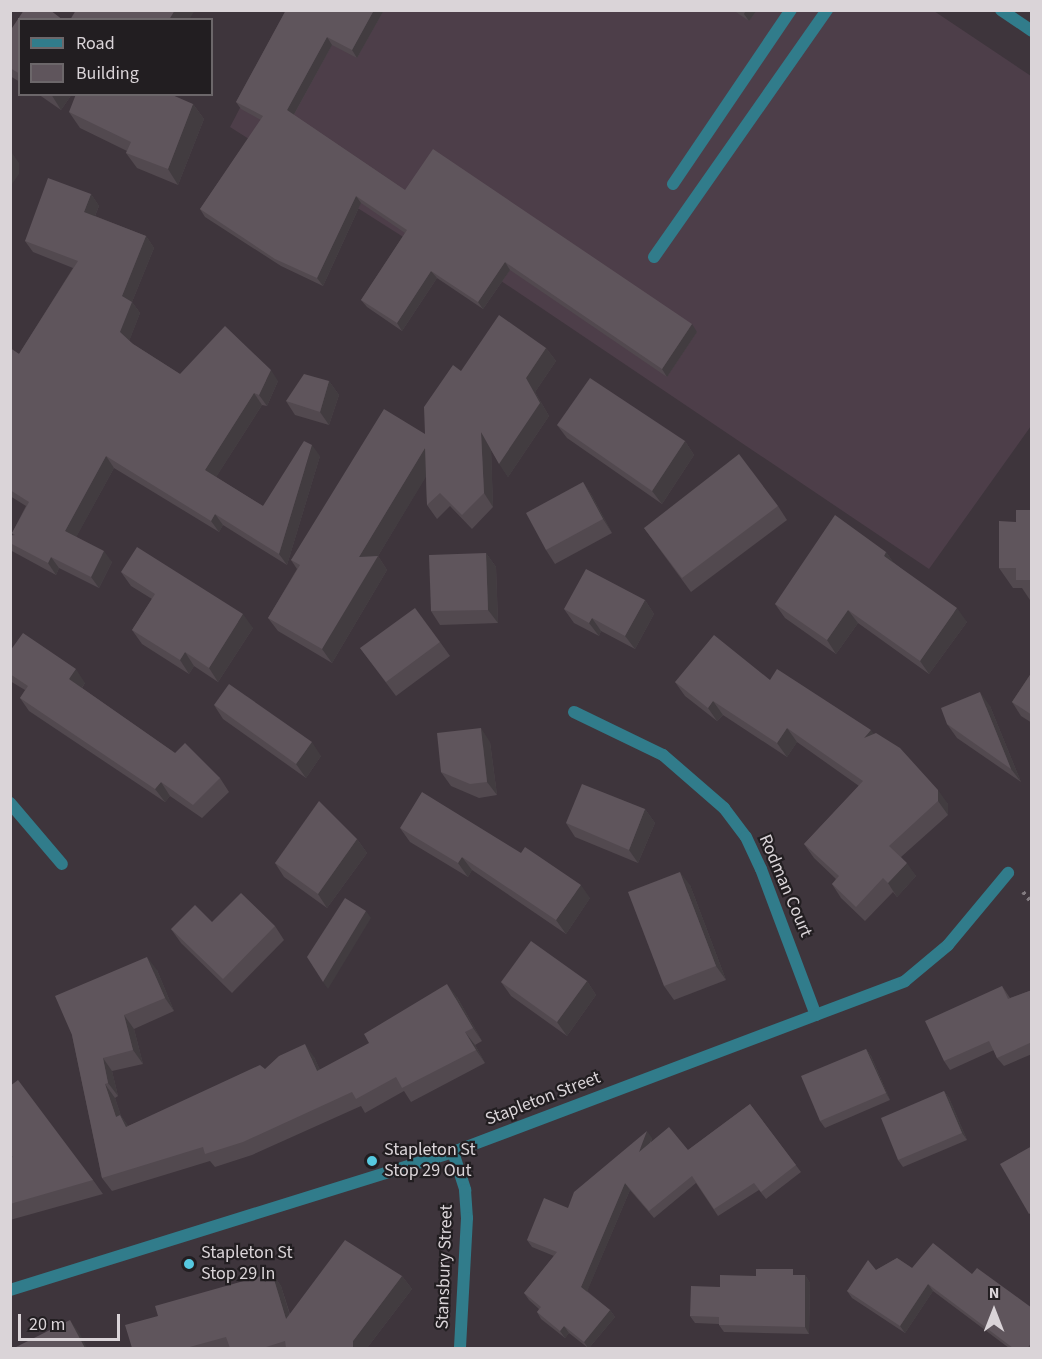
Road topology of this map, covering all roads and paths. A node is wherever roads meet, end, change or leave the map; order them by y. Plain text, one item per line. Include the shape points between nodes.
1 (791, 10) edge
2 (826, 10) edge
3 (1001, 10) edge
4 (1032, 31) edge
5 (673, 184) dead end
6 (654, 257) dead end
7 (574, 712) dead end
8 (10, 803) edge
9 (62, 864) dead end
10 (1008, 873) dead end
11 (816, 1015) junction
12 (453, 1152) junction
13 (10, 1290) edge
14 (460, 1348) edge

1 - 5 street
2 - 6 street
3 - 4 street
7 - 11 street, Rodman Court via 663,756 724,808 746,837 762,869
8 - 9 street
10 - 11 street, Stapleton Street via 927,966 905,981
11 - 12 street, Stapleton Street
12 - 13 street, Stapleton Street
12 - 14 street, Stansbury Street via 465,1190 467,1218

